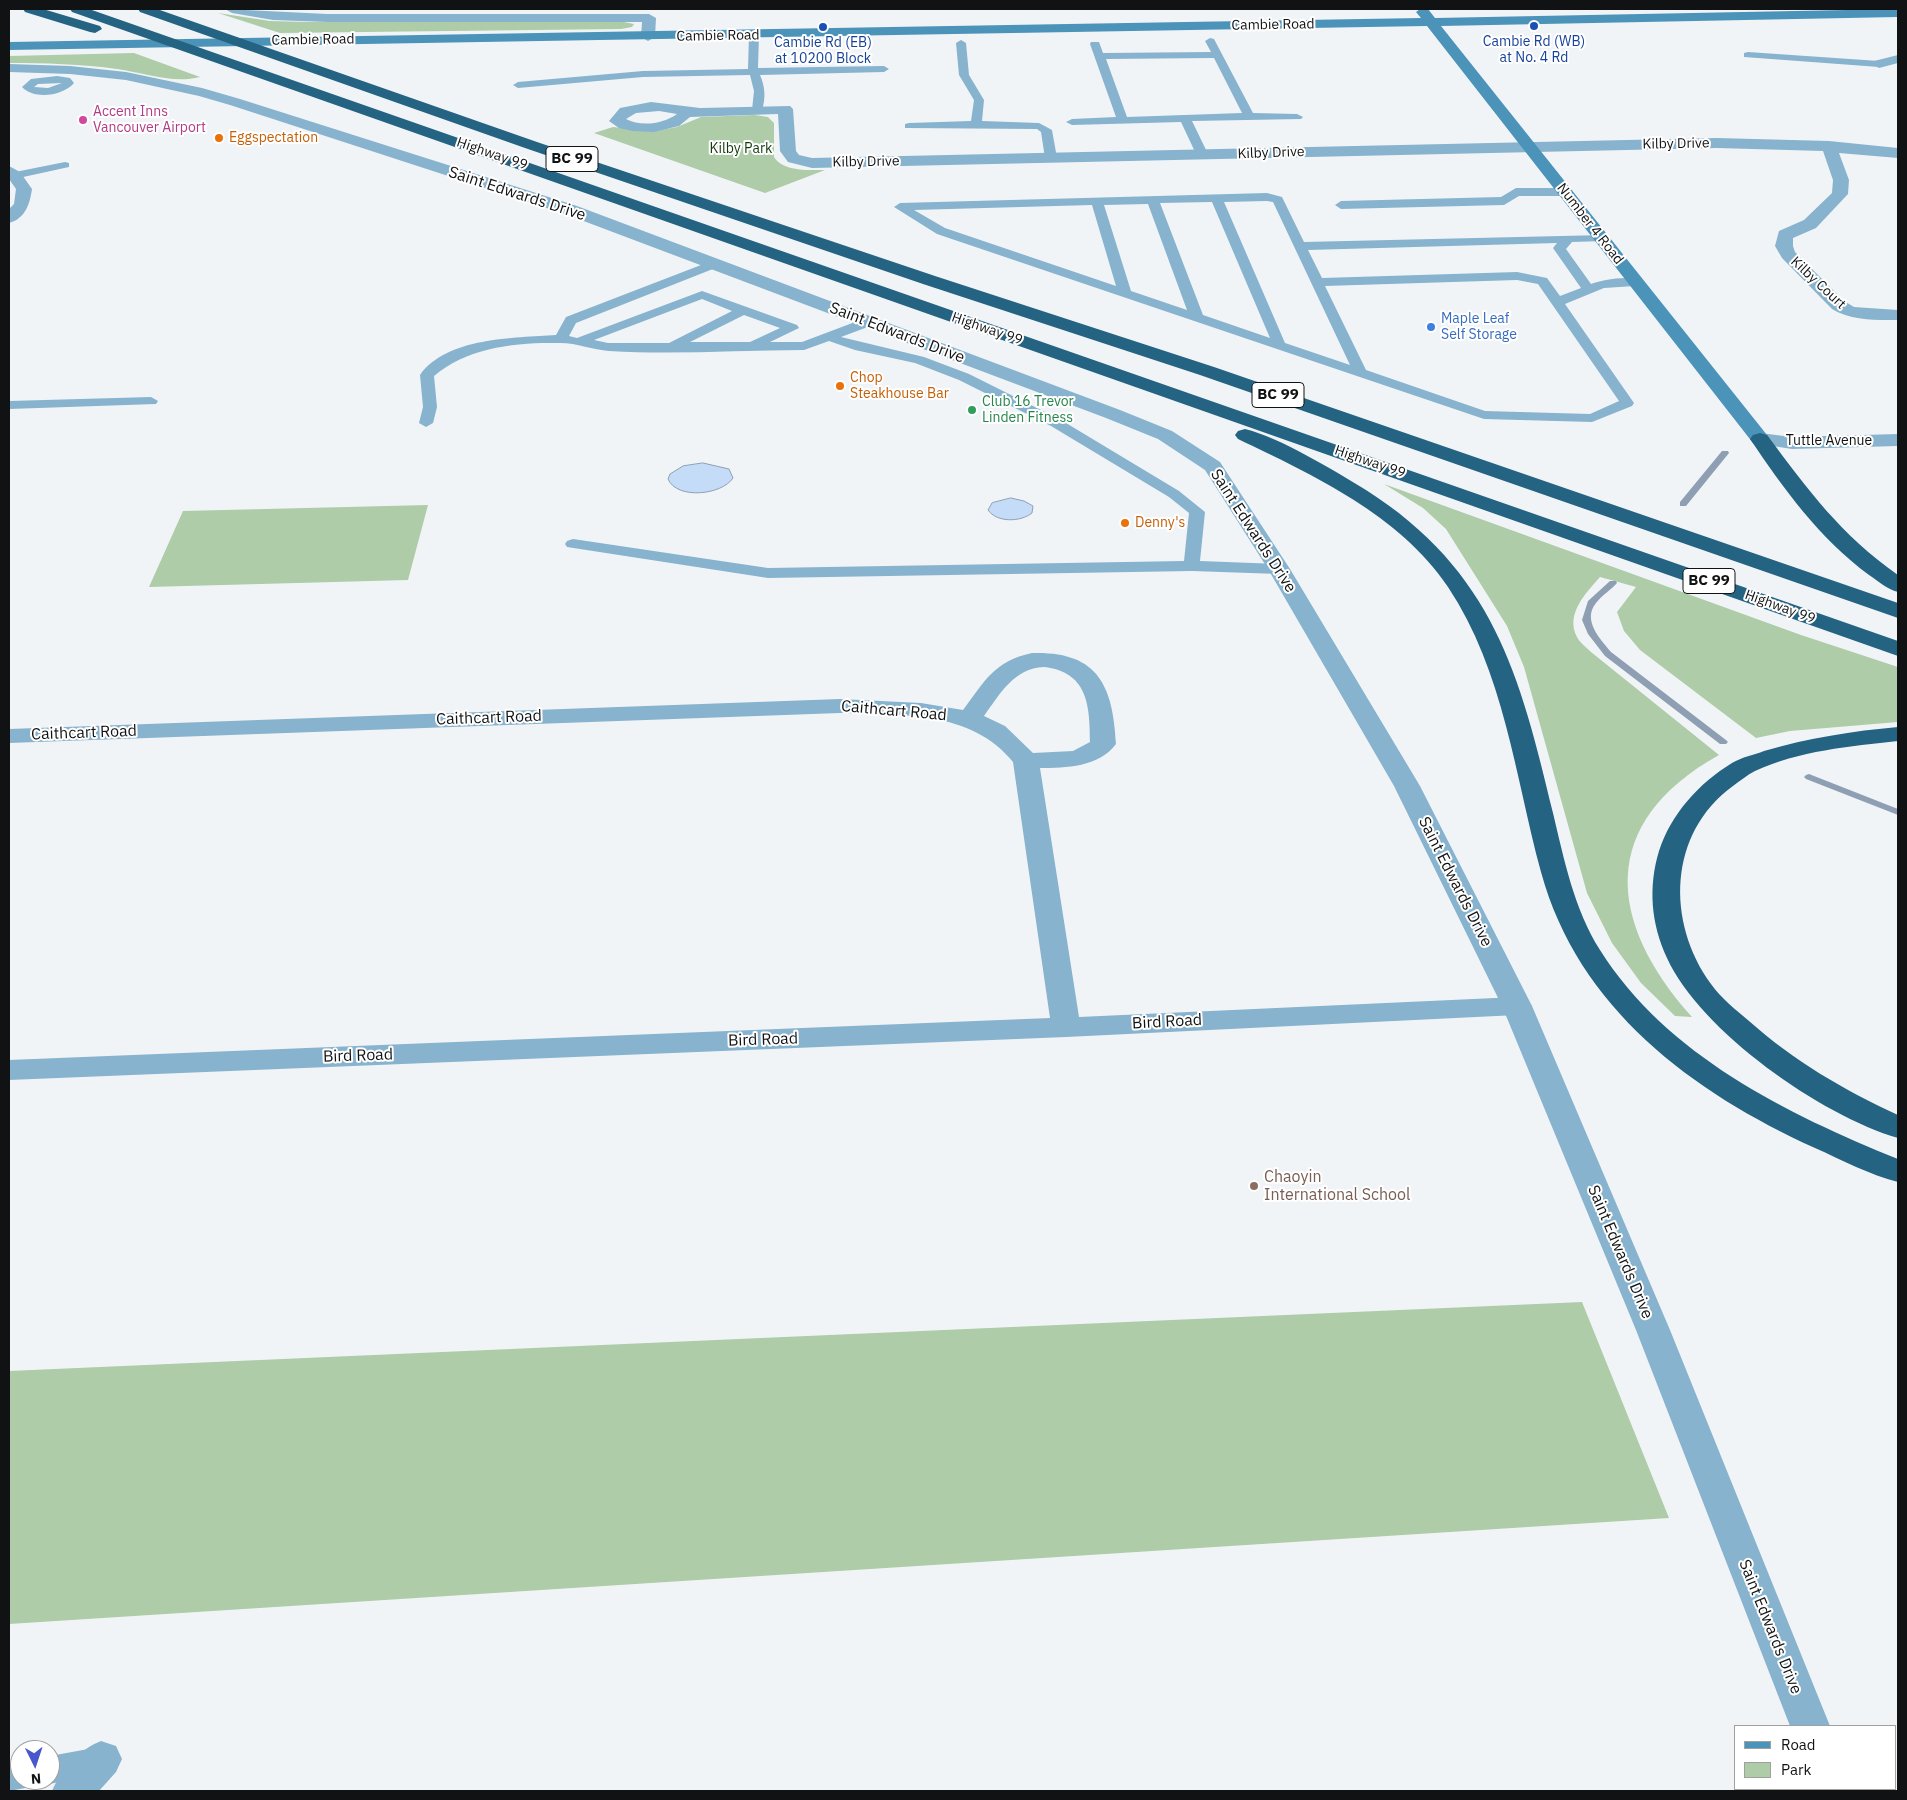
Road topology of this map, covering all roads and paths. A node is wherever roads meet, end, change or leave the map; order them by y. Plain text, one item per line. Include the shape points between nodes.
1 (30, 9) edge
2 (77, 9) edge
3 (145, 9) edge
4 (190, 9) edge
5 (232, 9) edge
6 (42, 11) edge
7 (1864, 11) edge
8 (1756, 12) edge
9 (1898, 13) edge
10 (1425, 15) edge
11 (754, 35) junction
12 (648, 37) junction
13 (1210, 41) dead end
14 (961, 43) dead end
15 (1095, 44) dead end
16 (9, 46) edge
17 (1218, 55) junction
18 (1748, 55) dead end
19 (328, 56) dead end
20 (1099, 56) junction
21 (1898, 59) edge
22 (1879, 64) joint
23 (9, 68) edge
24 (884, 69) dead end
25 (753, 72) junction
26 (518, 85) dead end
27 (757, 110) junction
28 (686, 112) dead end
29 (1249, 116) junction
30 (1297, 117) dead end
31 (1185, 118) junction
32 (1122, 119) junction
33 (1072, 122) dead end
34 (976, 124) junction
35 (909, 126) dead end
36 (1528, 146) junction
37 (1829, 146) junction
38 (1898, 153) edge
39 (1202, 154) junction
40 (1051, 158) junction
41 (516, 163) junction
42 (66, 165) dead end
43 (12, 173) edge
44 (1565, 192) junction
45 (1216, 198) junction
46 (1153, 200) junction
47 (1097, 202) junction
48 (1340, 205) dead end
49 (9, 218) edge
50 (843, 234) dead end
51 (1600, 238) junction
52 (1569, 239) junction
53 (1300, 246) junction
54 (714, 264) junction
55 (1317, 282) junction
56 (1635, 282) junction
57 (1588, 289) junction
58 (1125, 294) junction
59 (1000, 302) junction
60 (1557, 302) junction
61 (744, 310) junction
62 (1898, 315) edge
63 (1196, 318) junction
64 (868, 322) junction
65 (829, 337) junction
66 (561, 339) junction
67 (578, 342) junction
68 (1279, 344) junction
69 (747, 346) junction
70 (670, 347) junction
71 (1103, 370) junction
72 (1360, 372) junction
73 (151, 401) dead end
74 (9, 405) edge
75 (426, 423) dead end
76 (1760, 439) junction
77 (1898, 440) edge
78 (573, 544) dead end
79 (1192, 566) junction
80 (1279, 570) junction
81 (1898, 585) edge
82 (1898, 611) edge
83 (1898, 648) edge
84 (969, 719) junction
85 (1898, 734) edge
86 (9, 736) edge
87 (1026, 761) junction
88 (1517, 1006) junction
89 (1066, 1027) junction
90 (9, 1070) edge
91 (1898, 1127) edge
92 (1898, 1171) edge
93 (1810, 1725) edge
94 (101, 1759) joint
95 (60, 1768) edge
96 (73, 1791) edge

1 - 6 highway
2 - 41 highway, Highway 99 / BC 99
3 - 59 highway, Highway 99 / BC 99 via 531,145
4 - 19 highway
5 - 12 street, Cambie Road via 273,16 327,18 648,18
6 - 41 highway via 458,151
7 - 8 main road, Cambie Road
7 - 9 main road, Cambie Road
8 - 10 main road, Cambie Road
10 - 11 main road, Cambie Road
10 - 36 main road, Number 4 Road
11 - 12 main road, Cambie Road
11 - 25 lane
12 - 16 main road, Cambie Road
13 - 17 lane
14 - 34 lane via 964,75 979,100
15 - 20 lane
17 - 20 lane
17 - 29 lane
18 - 22 lane
20 - 32 lane
21 - 22 street
23 - 54 street, Saint Edwards Drive via 100,72 202,92 561,207
24 - 25 lane
25 - 26 lane via 643,74
25 - 27 lane via 760,102
27 - 28 street, Kilby Drive
27 - 40 street, Kilby Drive via 785,109 788,151 794,159 802,162
29 - 30 lane
29 - 31 lane
31 - 32 lane
31 - 39 lane
32 - 33 lane
34 - 35 lane
34 - 40 lane via 1038,126 1046,130
36 - 37 street, Kilby Drive via 1725,143
36 - 39 street, Kilby Drive
36 - 44 main road, Number 4 Road
37 - 38 street, Kilby Drive
37 - 62 street, Kilby Court via 1841,180 1840,194 1810,224 1785,235 1784,246 1799,268 1848,311 1878,316
39 - 40 street, Kilby Drive
41 - 71 highway, Highway 99 / BC 99
42 - 43 lane
43 - 49 street via 24,189 22,206
44 - 48 lane via 1516,192 1504,201
44 - 51 main road, Number 4 Road
45 - 46 lane
45 - 53 lane via 1267,197 1278,200
45 - 68 lane
46 - 47 lane
46 - 63 lane
47 - 58 lane
47 - 58 lane via 900,207 941,231
50 - 59 highway via 946,270
51 - 52 lane
51 - 56 main road, Number 4 Road
52 - 53 lane
52 - 57 lane via 1559,248
53 - 55 lane
54 - 64 street, Saint Edwards Drive
54 - 66 lane via 571,320
55 - 60 lane via 1517,276 1542,281
55 - 72 lane
56 - 57 lane via 1602,284
56 - 76 main road, Number 4 Road
57 - 60 lane
58 - 63 lane
59 - 82 highway, Highway 99 / BC 99 via 1555,490
60 - 72 lane via 1627,402 1592,418 1484,415
61 - 67 lane via 702,295
61 - 69 lane via 792,328
61 - 70 lane
63 - 68 lane
64 - 65 lane
64 - 80 street, Saint Edwards Drive via 1113,414 1187,447 1213,466
65 - 69 lane via 804,346
65 - 79 lane via 919,360 964,377 1056,423 1174,494 1197,512
66 - 67 lane
66 - 75 lane via 468,350 441,363 427,375 430,406
67 - 70 lane via 608,347
68 - 72 lane
69 - 70 lane
71 - 83 highway, Highway 99 / BC 99
71 - 92 highway via 1344,485 1406,527 1434,554 1476,613 1490,645 1516,720 1560,895 1587,952 1613,989 1652,1030 1696,1067 1778,1116 1852,1153
73 - 74 lane
76 - 77 street, Tuttle Avenue via 1792,443
76 - 81 highway via 1835,535
78 - 79 lane via 768,573
79 - 80 lane
80 - 88 street, Saint Edwards Drive via 1406,786
84 - 86 street, Caithcart Road via 889,707 840,706
84 - 87 street, Caithcart Road via 994,730 1015,746
84 - 87 street, Caithcart Road via 1001,678 1015,666 1030,660 1050,660 1085,674 1092,683 1103,744 1096,752 1083,757
85 - 91 highway via 1842,739 1742,767 1706,793 1684,820 1669,854 1665,898 1680,956 1699,988 1760,1049 1796,1076 1841,1102
87 - 89 street
88 - 89 street, Bird Road
88 - 93 street, Saint Edwards Drive via 1653,1330
89 - 90 street, Bird Road
94 - 95 lane
94 - 96 street

